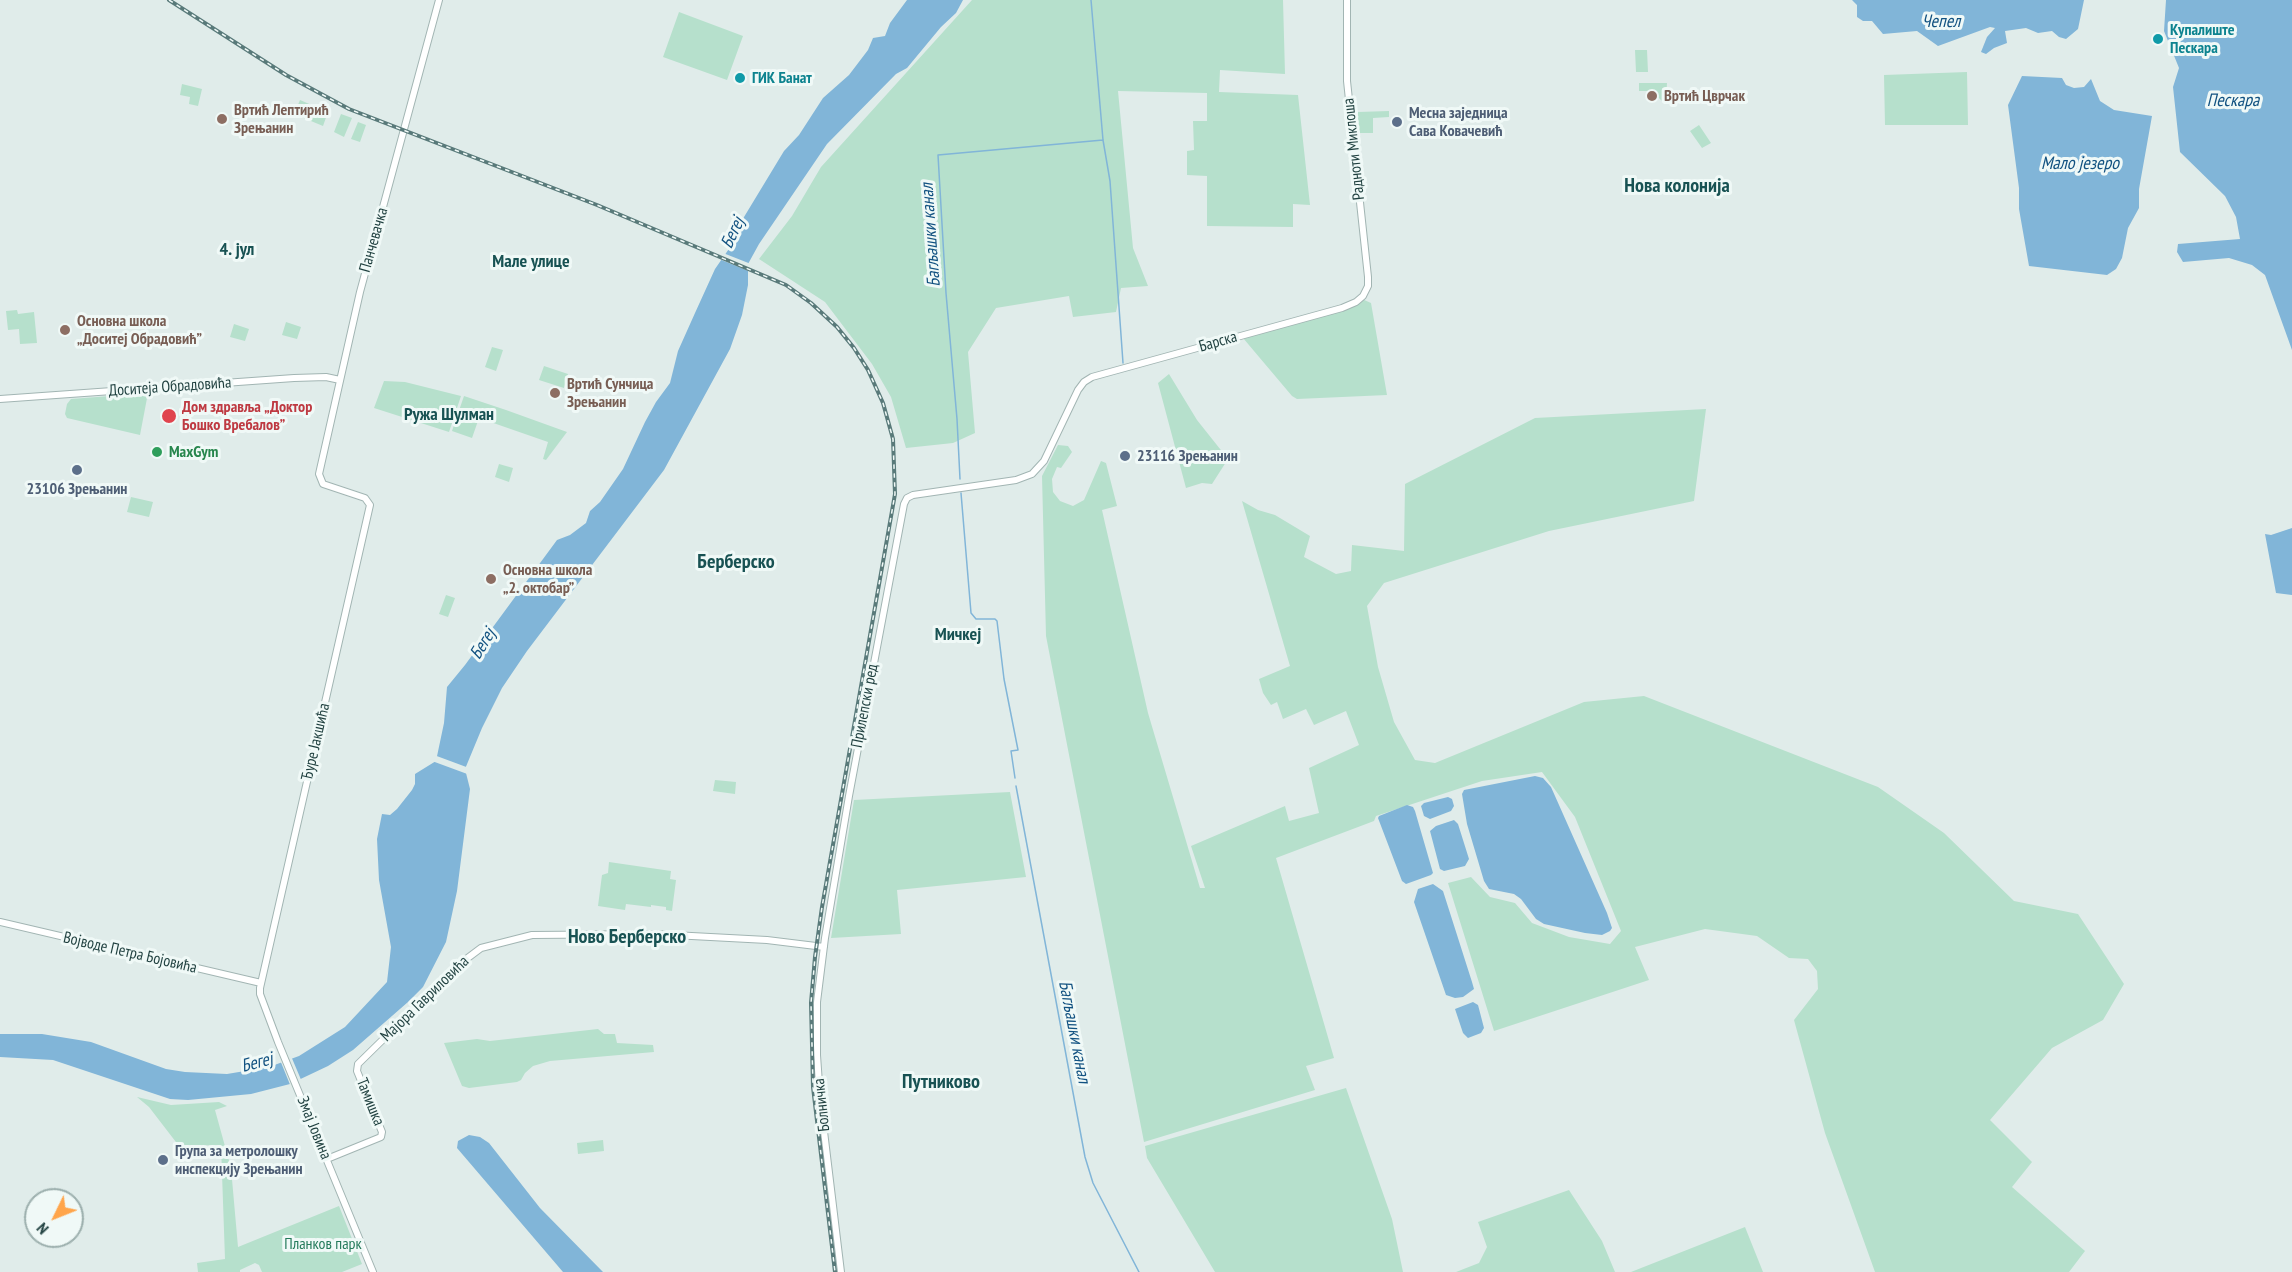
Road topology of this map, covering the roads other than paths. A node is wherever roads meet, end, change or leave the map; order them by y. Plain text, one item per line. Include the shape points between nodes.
1 (439, 0) edge
2 (1347, 0) edge
3 (1363, 296) joint
4 (340, 380) junction
5 (0, 399) edge
6 (928, 492) joint
7 (369, 501) joint
8 (0, 922) edge
9 (825, 938) joint
10 (824, 947) junction
11 (261, 983) junction
12 (356, 1067) joint
13 (327, 1160) junction
14 (373, 1272) edge
15 (841, 1272) edge

1 - 4 street, Панчевачка
2 - 3 street, Радноти Миклоша via 1347,81 1368,277
3 - 6 street, Барска via 1341,308 1092,377 1077,392 1044,461 1032,474 1017,480
4 - 5 street, Доситеја Обрадовића via 294,378
4 - 7 street, Панчевачка via 319,474 321,482
6 - 9 street, Прилепски ред via 910,496 903,507
7 - 11 street, Ђуре Јакшића
8 - 11 street, Војводе Петра Бојовића
9 - 10 street, Болничка
10 - 12 street, Мајора Гавриловића via 654,934 532,936 489,944 461,963
10 - 15 street, Болничка via 817,1002 817,1055
11 - 13 street, Змај Јовина via 260,994
12 - 13 street, Тамишка via 382,1136
13 - 14 street, Змај Јовина

